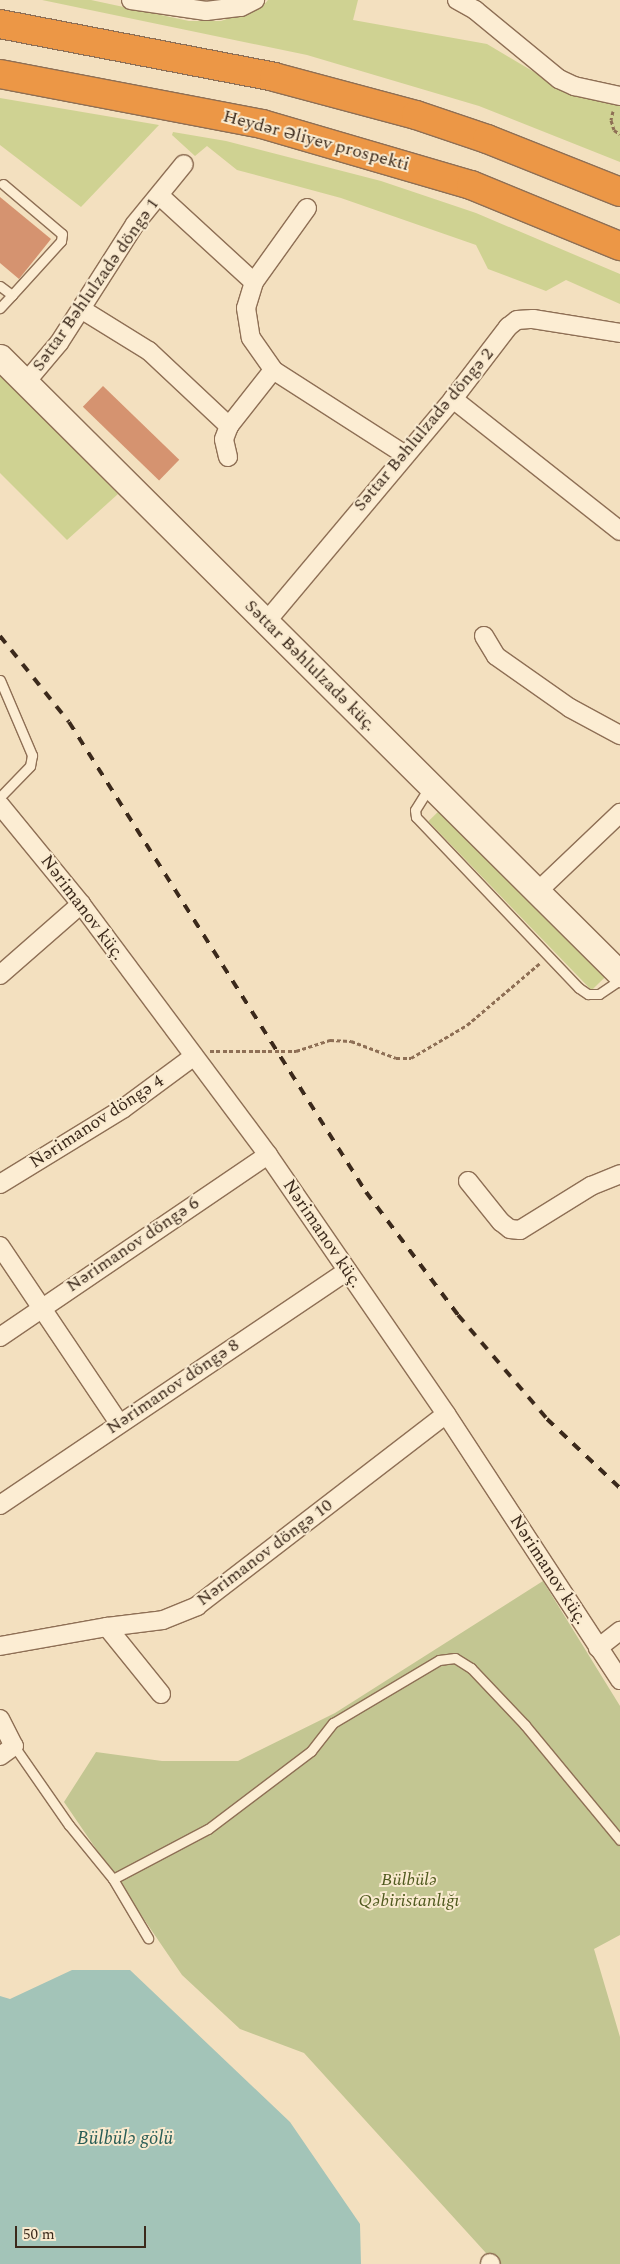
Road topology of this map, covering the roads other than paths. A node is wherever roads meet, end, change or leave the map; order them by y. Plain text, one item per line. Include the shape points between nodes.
1 (132, 0) edge
2 (255, 0) edge
3 (457, 0) edge
4 (0, 24) edge
5 (0, 74) edge
6 (618, 96) edge
7 (184, 164) dead end
8 (3, 184) dead end
9 (620, 192) edge
10 (160, 196) junction
11 (307, 208) dead end
12 (620, 246) edge
13 (254, 282) junction
14 (0, 286) edge
15 (12, 295) junction
16 (0, 308) edge
17 (81, 309) junction
18 (620, 333) edge
19 (0, 357) edge
20 (273, 370) junction
21 (26, 382) junction
22 (453, 399) junction
23 (228, 426) junction
24 (404, 454) junction
25 (228, 457) dead end
26 (620, 531) edge
27 (266, 622) junction
28 (484, 636) dead end
29 (0, 680) edge
30 (620, 735) edge
31 (430, 786) junction
32 (0, 797) edge
33 (0, 805) edge
34 (620, 813) edge
35 (537, 892) junction
36 (81, 904) junction
37 (620, 974) edge
38 (0, 975) edge
39 (620, 980) edge
40 (194, 1057) junction
41 (268, 1154) junction
42 (620, 1174) edge
43 (468, 1180) dead end
44 (0, 1184) edge
45 (0, 1246) edge
46 (347, 1272) junction
47 (41, 1307) junction
48 (0, 1336) edge
49 (446, 1414) junction
50 (119, 1423) junction
51 (0, 1505) edge
52 (107, 1626) junction
53 (620, 1632) edge
54 (0, 1646) edge
55 (598, 1648) junction
56 (620, 1680) edge
57 (161, 1694) dead end
58 (0, 1718) edge
59 (7, 1751) edge
60 (620, 1840) edge
61 (113, 1879) junction
62 (148, 1938) dead end

1 - 2 street via 206,11 241,7
3 - 6 street via 475,10 559,79 574,86
4 - 9 highway via 274,77 416,115
5 - 12 highway, Heydər Əliyev prospekti via 262,124 471,185
7 - 10 street, Səttar Bəhlulzadə döngə 1
8 - 15 lane via 62,234 61,241
10 - 13 street
10 - 17 street, Səttar Bəhlulzadə döngə 1 via 135,224
11 - 13 street
13 - 20 street via 246,308 251,338
14 - 15 lane
15 - 16 lane
17 - 21 street, Səttar Bəhlulzadə döngə 1 via 59,343
17 - 23 street via 149,351
18 - 22 street, Səttar Bəhlulzadə döngə 2 via 583,330 533,319 517,320 508,327
19 - 21 main road, Səttar Bəhlulzadə küç.
20 - 23 street
20 - 24 street
21 - 27 main road, Səttar Bəhlulzadə küç.
22 - 24 street, Səttar Bəhlulzadə döngə 2
22 - 26 street
23 - 25 street via 224,439
24 - 27 street, Səttar Bəhlulzadə döngə 2
27 - 31 main road, Səttar Bəhlulzadə küç.
28 - 30 street via 496,656 570,708
29 - 32 lane via 32,755 30,766
31 - 35 main road, Səttar Bəhlulzadə küç.
31 - 39 lane via 415,810 416,817 548,956 588,994 599,994
33 - 36 street, Nərimanov küç.
34 - 35 street
35 - 37 main road, Səttar Bəhlulzadə küç.
36 - 38 street
36 - 40 street, Nərimanov küç.
40 - 41 street, Nərimanov küç.
40 - 44 street, Nərimanov döngə 4 via 124,1108
41 - 46 street, Nərimanov küç.
41 - 47 street, Nərimanov döngə 6
42 - 43 street via 591,1186 520,1230 501,1222
45 - 47 street
46 - 49 street, Nərimanov küç.
46 - 50 street, Nərimanov döngə 8
47 - 48 street, Nərimanov döngə 6
47 - 50 street
49 - 52 street, Nərimanov döngə 10 via 196,1606 163,1620
49 - 55 street, Nərimanov küç.
50 - 51 street, Nərimanov döngə 8
52 - 54 street, Nərimanov döngə 10
52 - 57 street
53 - 55 street
55 - 56 street, Nərimanov küç.
58 - 59 street
59 - 61 lane
60 - 61 lane via 525,1725 471,1668 455,1658 439,1660 333,1723 311,1751 208,1829
61 - 62 lane

